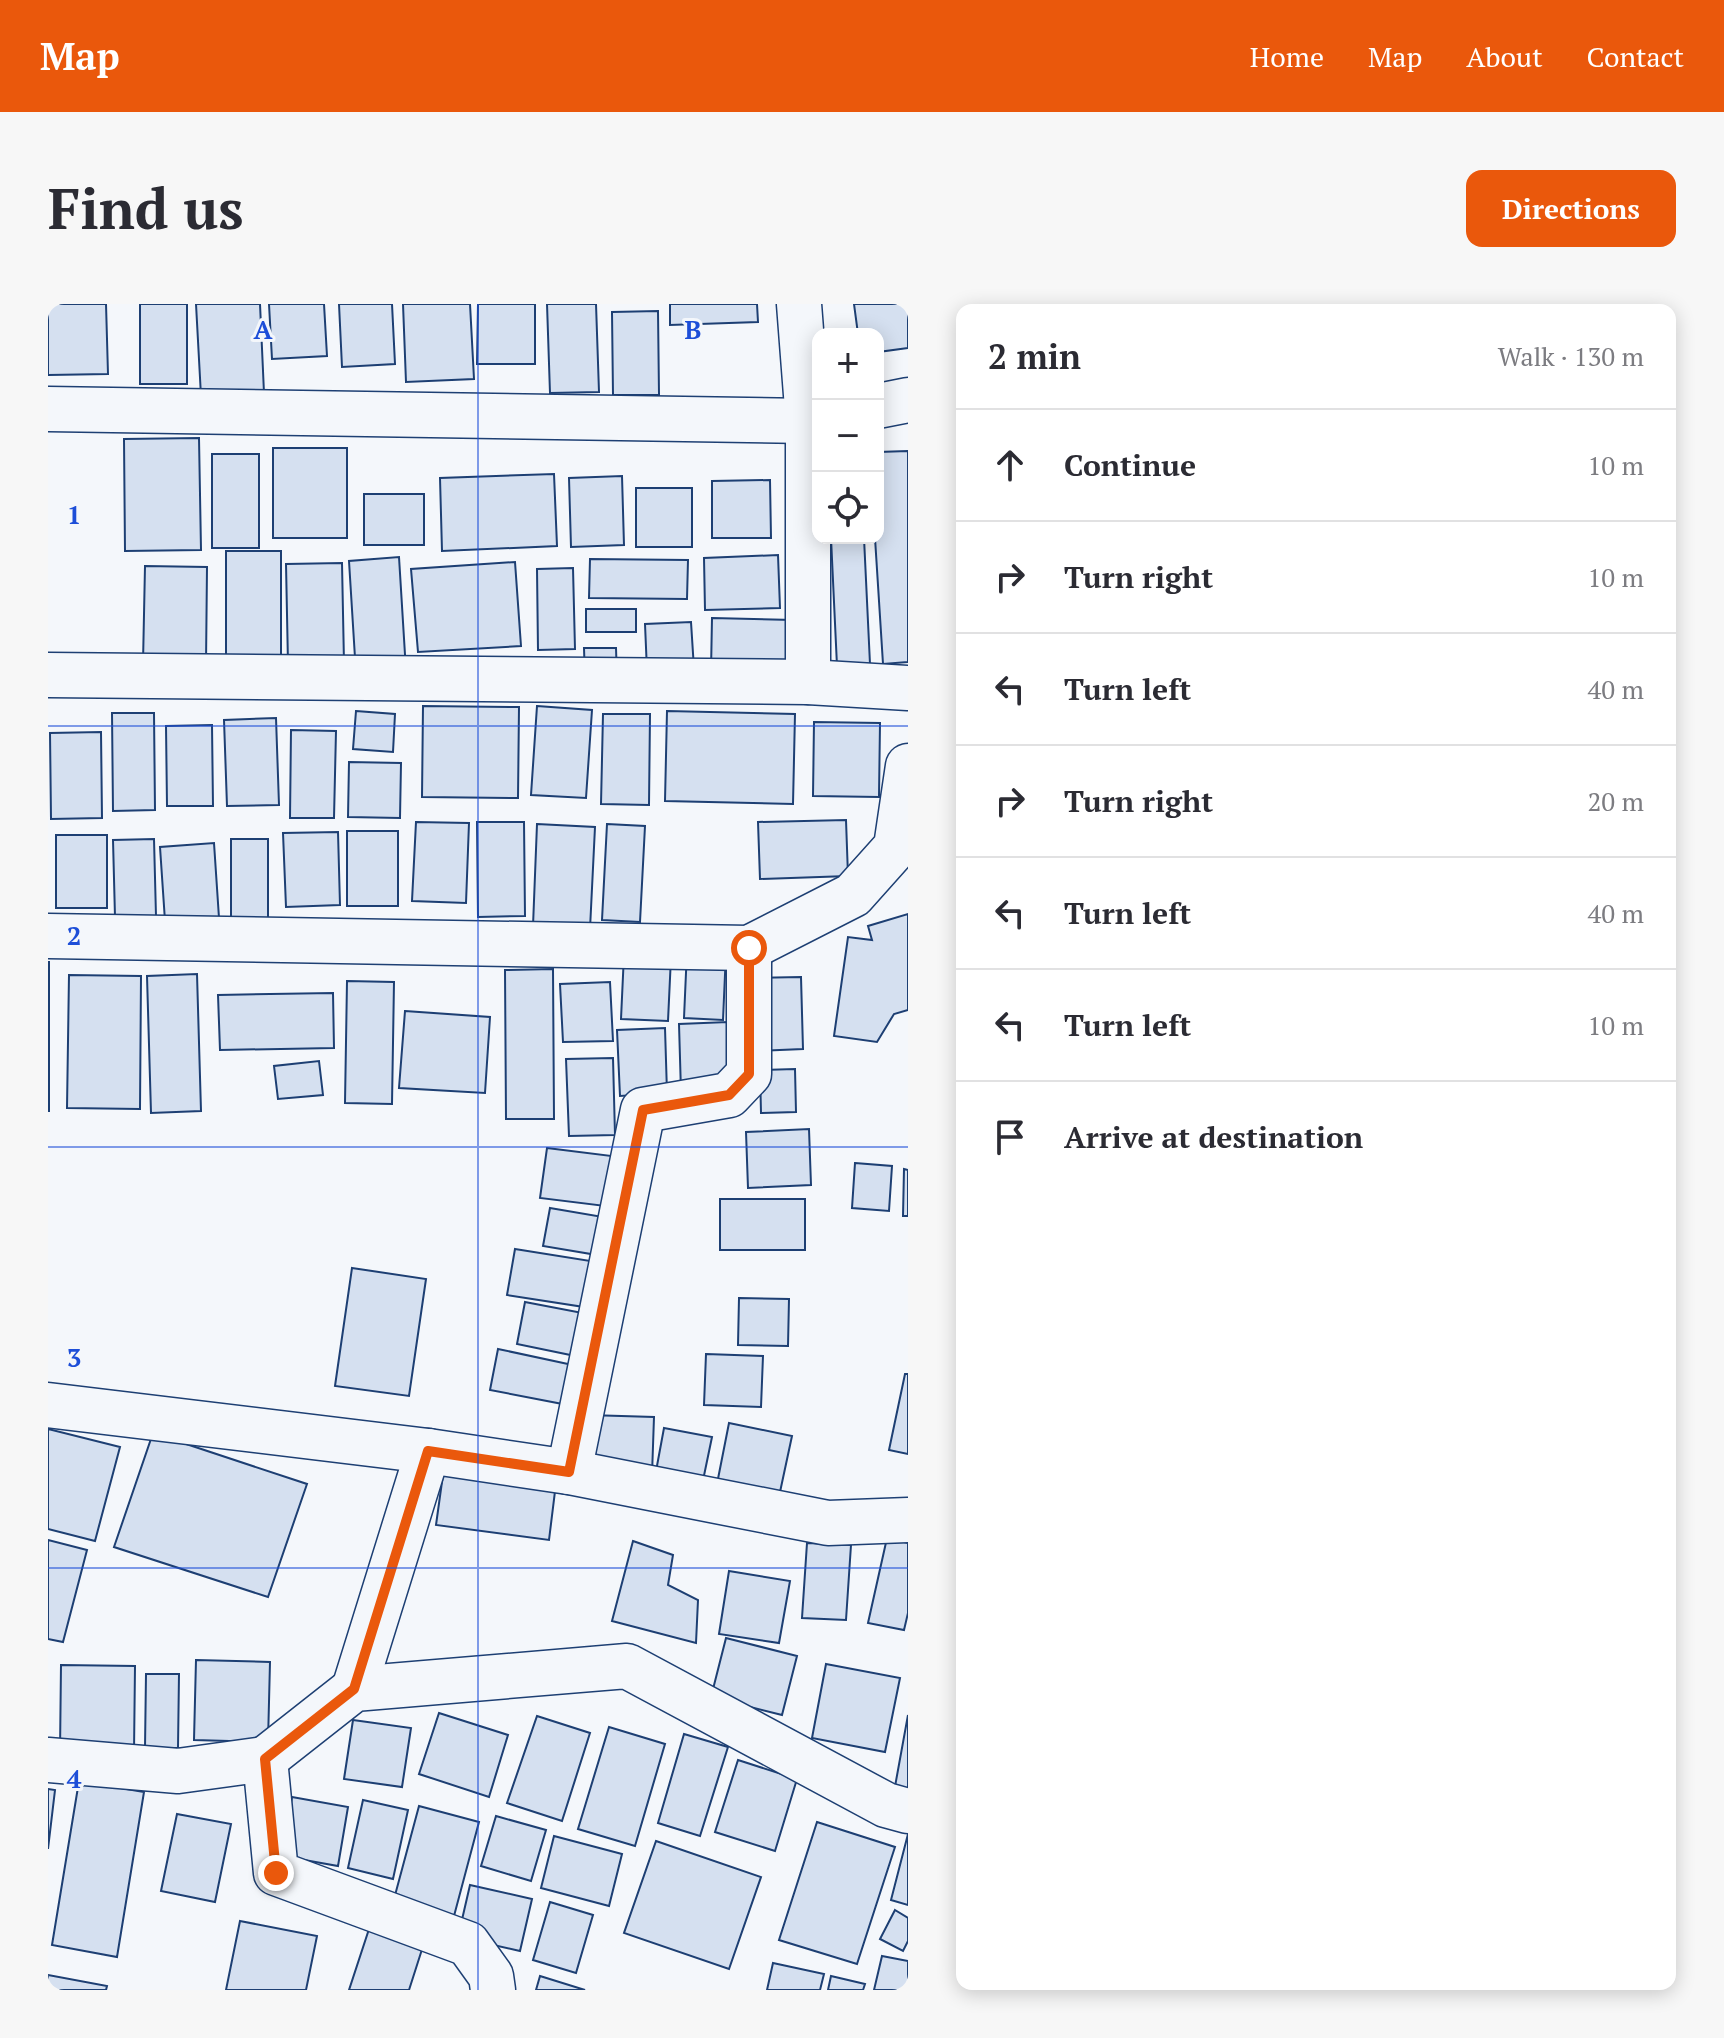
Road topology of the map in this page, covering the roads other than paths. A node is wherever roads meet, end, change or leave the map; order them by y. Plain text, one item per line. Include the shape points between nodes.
1 (799, 304) edge
2 (908, 400) edge
3 (884, 405) edge
4 (48, 409) edge
5 (812, 412) edge
6 (812, 420) edge
7 (812, 472) edge
8 (48, 675) edge
9 (808, 682) junction
10 (908, 688) edge
11 (908, 766) edge
12 (902, 848) edge
13 (48, 936) edge
14 (749, 948) junction
15 (48, 1405) edge
16 (428, 1451) junction
17 (569, 1472) junction
18 (908, 1520) edge
19 (354, 1689) junction
20 (265, 1759) junction
21 (48, 1760) edge
22 (908, 1811) edge
23 (493, 1990) edge

1 - 5 street
2 - 3 street
4 - 6 street
7 - 9 street
8 - 9 street
9 - 10 street
11 - 12 street
12 - 14 street via 853,895
13 - 14 street
14 - 17 street via 749,1074 729,1095 643,1110
15 - 16 street
16 - 17 street
16 - 19 street
17 - 18 street via 828,1523
19 - 20 street
19 - 22 street via 627,1666 886,1805
20 - 21 street via 178,1771
20 - 23 street via 276,1873 468,1944 491,1976

